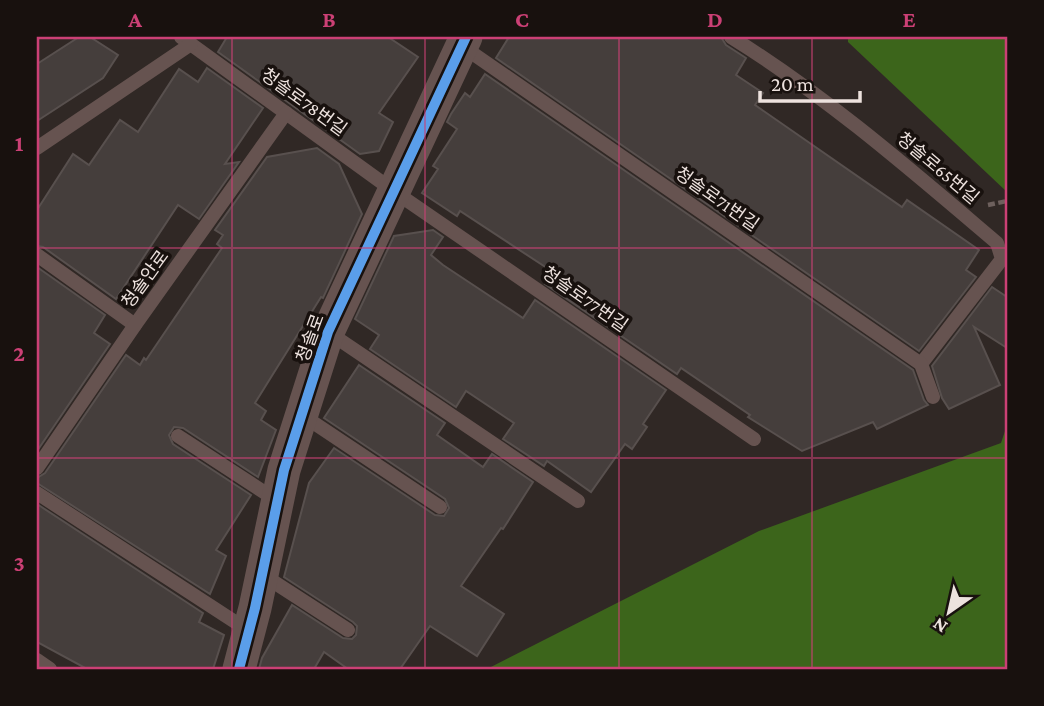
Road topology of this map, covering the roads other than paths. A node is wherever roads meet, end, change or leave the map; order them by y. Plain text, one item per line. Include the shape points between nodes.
1 (731, 37) edge
2 (186, 40) edge
3 (464, 41) edge
4 (286, 113) junction
5 (37, 148) edge
6 (395, 192) junction
7 (37, 256) edge
8 (135, 326) junction
9 (328, 332) junction
10 (921, 364) junction
11 (933, 397) dead end
12 (302, 415) junction
13 (178, 436) dead end
14 (754, 439) dead end
15 (37, 468) edge
16 (37, 493) edge
17 (277, 501) junction
18 (578, 501) dead end
19 (439, 507) dead end
20 (262, 574) junction
21 (348, 629) dead end
22 (249, 631) junction
23 (37, 660) edge
24 (50, 669) edge
25 (239, 669) edge

1 - 10 lane, 청솔로65번길 via 872,138 997,243 1002,259
2 - 4 lane, 청솔로78번길
2 - 5 lane, 청솔로78번길
3 - 6 street, 청솔로
3 - 10 lane, 청솔로71번길
4 - 6 lane, 청솔로78번길
4 - 8 lane, 청솔안로
6 - 9 street, 청솔로
6 - 14 lane, 청솔로77번길
7 - 8 lane
8 - 15 lane, 청솔안로
9 - 12 street, 청솔로
9 - 18 lane, 청솔로
10 - 11 lane
12 - 17 street, 청솔로
12 - 19 lane
13 - 17 lane
16 - 22 lane
17 - 20 street, 청솔로
20 - 21 lane
20 - 22 street, 청솔로
22 - 25 street, 청솔로
23 - 24 lane

